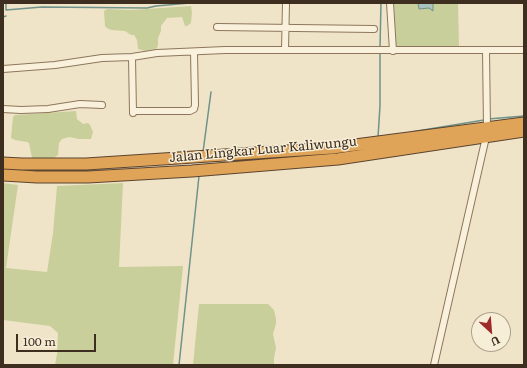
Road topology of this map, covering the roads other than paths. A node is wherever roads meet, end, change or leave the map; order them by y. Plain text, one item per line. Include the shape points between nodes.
1 (286, 3) edge
2 (390, 3) edge
3 (217, 27) dead end
4 (286, 28) junction
5 (374, 29) dead end
6 (285, 50) junction
7 (486, 50) junction
8 (524, 50) edge
9 (393, 51) junction
10 (194, 52) junction
11 (132, 57) junction
12 (3, 69) edge
13 (102, 104) dead end
14 (3, 109) edge
15 (524, 123) edge
16 (486, 126) junction
17 (524, 131) edge
18 (3, 163) edge
19 (3, 175) edge
20 (434, 365) edge

1 - 4 street
2 - 9 street
3 - 4 street
4 - 5 street
4 - 6 street
6 - 9 street
6 - 10 street via 237,49
7 - 8 street
7 - 9 street
7 - 16 street
10 - 11 street
10 - 11 street via 195,105 190,111 133,112
11 - 12 street
13 - 14 street via 80,104 48,109
15 - 16 highway, Jalan Lingkar Luar Kaliwungu
16 - 17 highway, Jalan Lingkar Luar Kaliwungu
16 - 18 highway, Jalan Lingkar Luar Kaliwungu via 332,148 281,152 86,164
16 - 19 highway, Jalan Lingkar Luar Kaliwungu via 338,159 88,177
16 - 20 street

